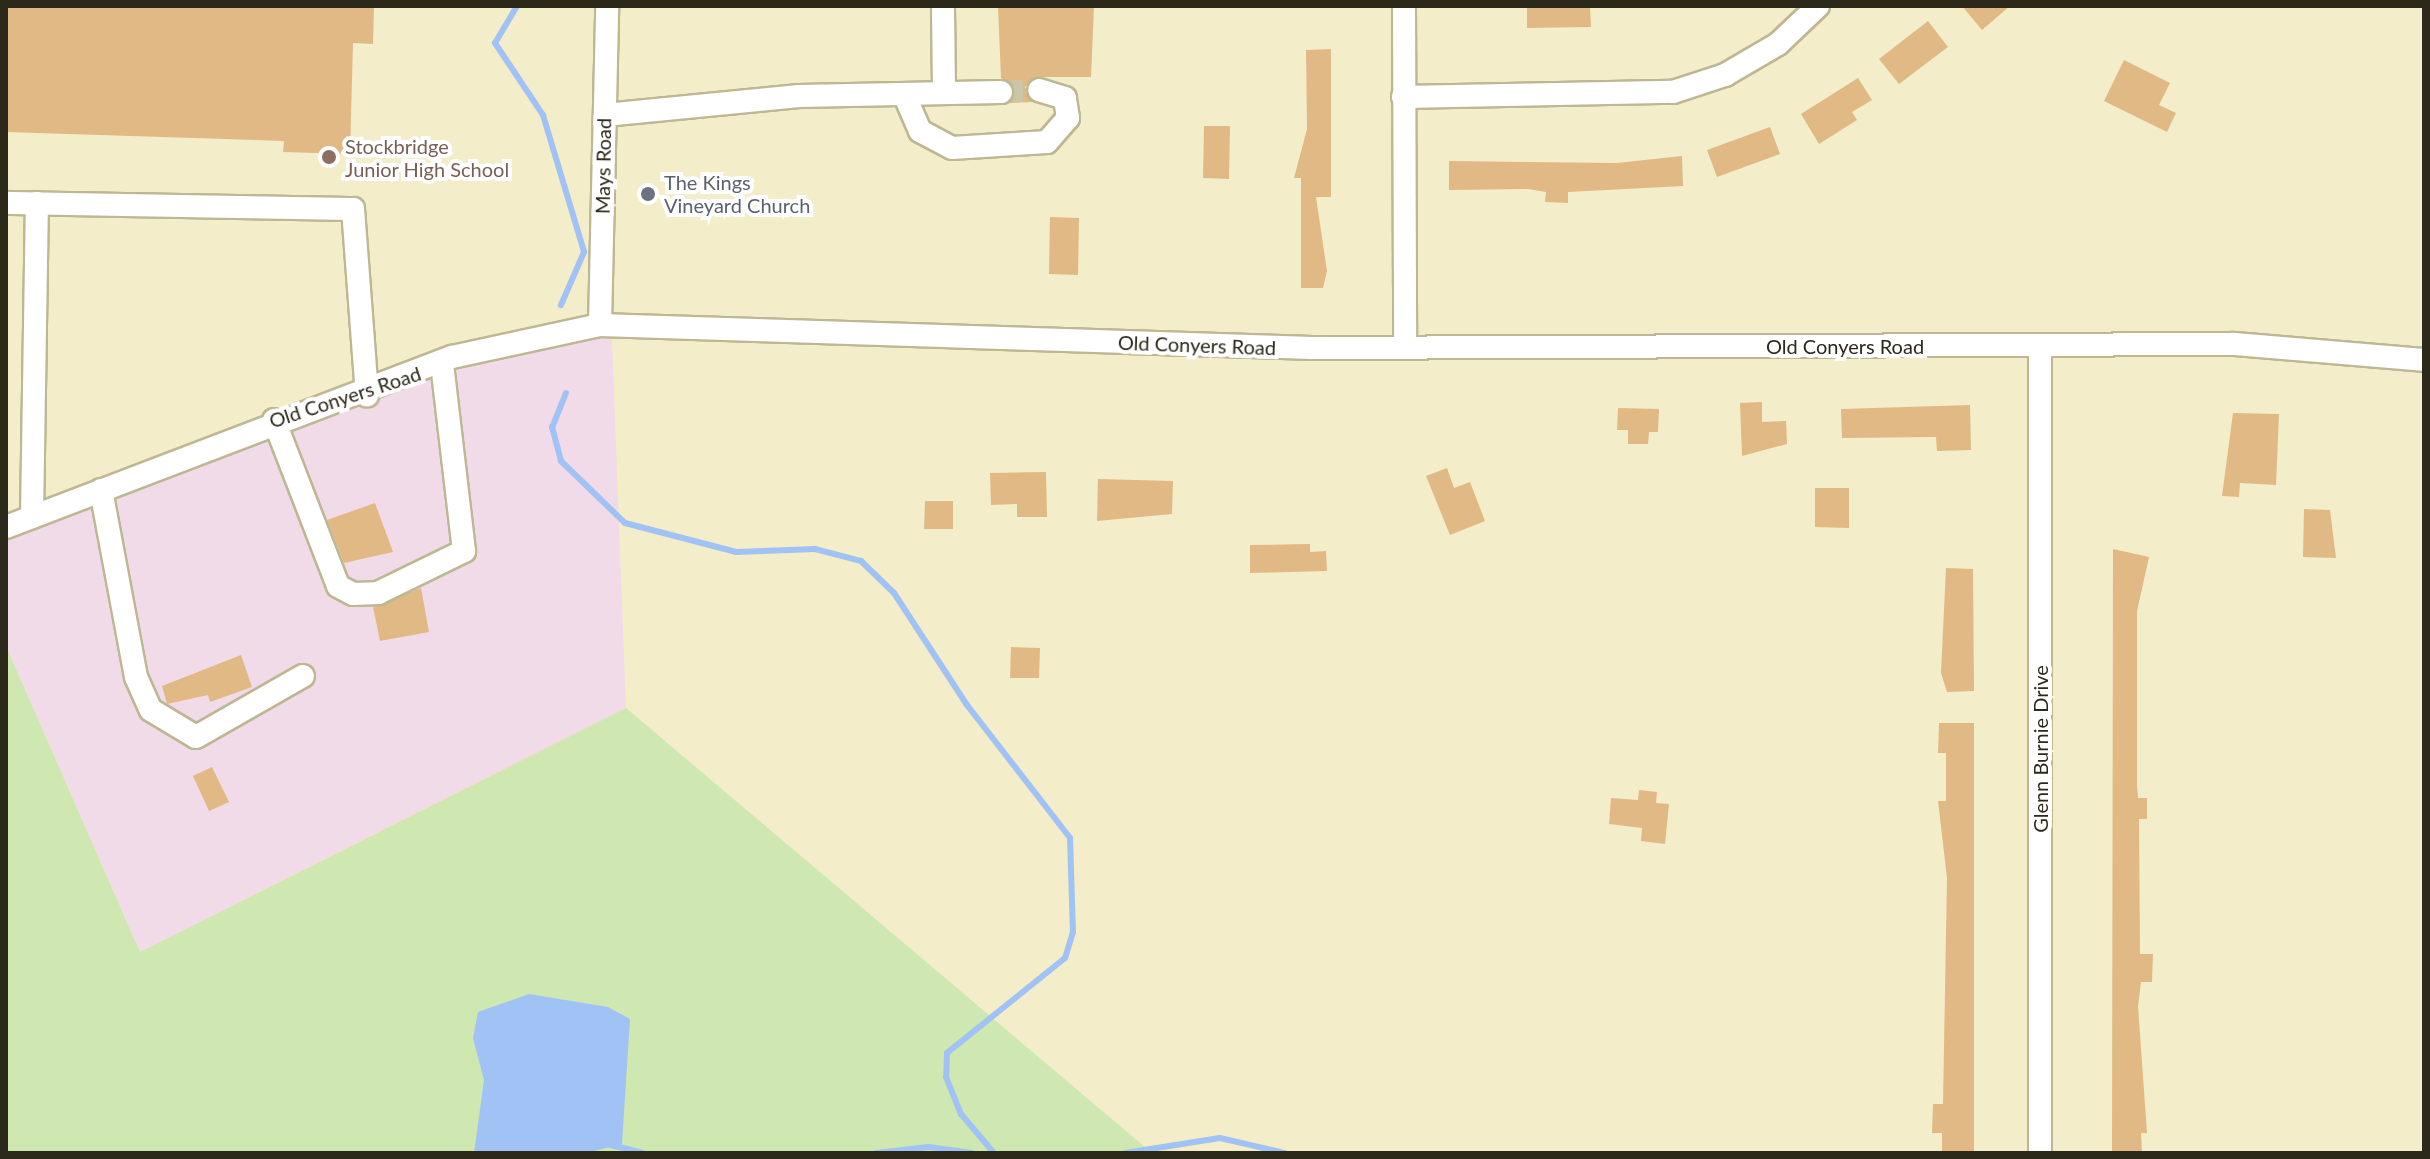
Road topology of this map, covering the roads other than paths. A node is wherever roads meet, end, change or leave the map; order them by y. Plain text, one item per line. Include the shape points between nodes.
1 (607, 6) edge
2 (1404, 6) edge
3 (1818, 6) edge
4 (943, 8) edge
5 (1039, 90) tunnel mouth
6 (1001, 92) tunnel mouth
7 (944, 93) junction
8 (904, 94) junction
9 (1403, 97) junction
10 (605, 115) junction
11 (6, 203) edge
12 (37, 203) junction
13 (600, 325) junction
14 (2040, 345) junction
15 (1405, 347) junction
16 (2424, 360) edge
17 (442, 365) junction
18 (367, 395) junction
19 (274, 420) junction
20 (101, 490) junction
21 (32, 517) junction
22 (6, 527) edge
23 (303, 676) dead end
24 (2040, 1153) edge

1 - 10 street, Mays Road
2 - 9 street
3 - 9 street via 1778,44 1725,75 1673,92
4 - 7 street
5 - 8 street via 1065,98 1068,118 1047,142 952,148 920,131
6 - 7 street
7 - 8 street
8 - 10 street
9 - 15 street
10 - 13 street, Mays Road
11 - 12 street
12 - 18 street via 353,209
12 - 21 street
13 - 15 street, Old Conyers Road
13 - 17 street, Old Conyers Road
14 - 15 street, Old Conyers Road
14 - 16 street, Old Conyers Road via 2234,344
14 - 24 street, Glenn Burnie Drive
17 - 18 street, Old Conyers Road
17 - 19 street via 464,551 378,593 353,594 338,586
18 - 19 street, Old Conyers Road
19 - 20 street, Old Conyers Road
20 - 21 street, Old Conyers Road
20 - 23 street via 136,677 151,710 196,737
21 - 22 street, Old Conyers Road

